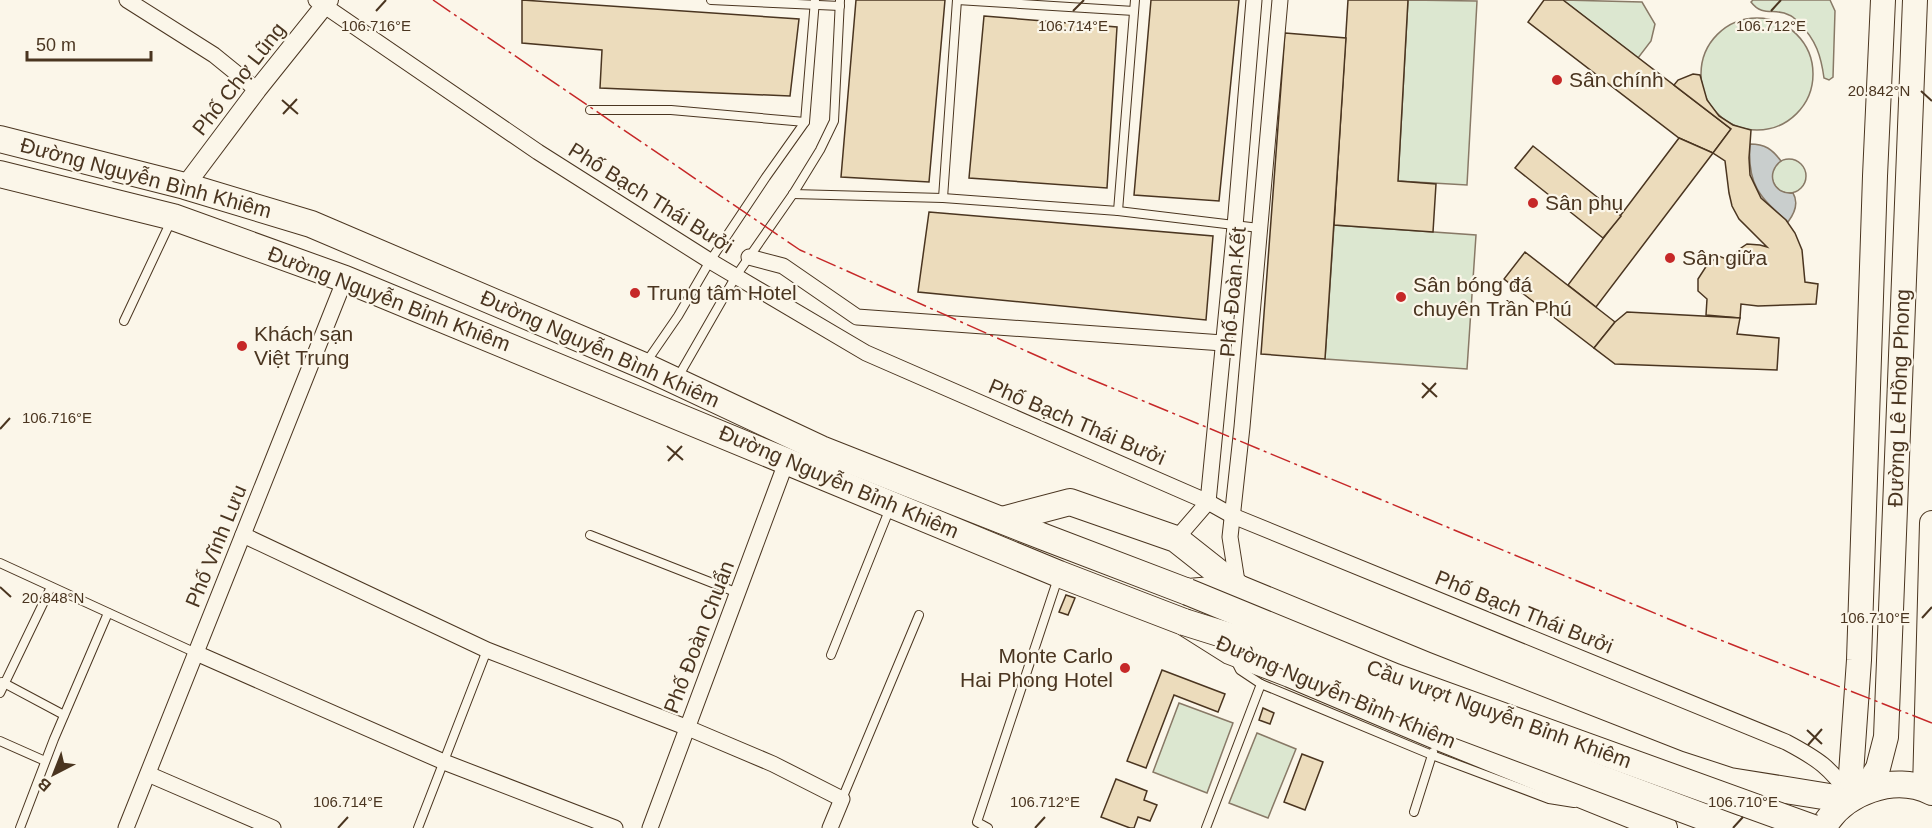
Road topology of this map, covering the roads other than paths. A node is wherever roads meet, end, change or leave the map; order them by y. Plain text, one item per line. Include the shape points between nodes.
1 (127, 0) edge
2 (711, 0) edge
3 (957, 0) edge
4 (1135, 0) edge
5 (1254, 0) edge
6 (1280, 0) edge
7 (1883, 0) edge
8 (1915, 0) edge
9 (323, 2) edge
10 (815, 2) edge
11 (840, 3) edge
12 (1134, 11) junction
13 (257, 90) junction
14 (590, 110) dead end
15 (805, 122) junction
16 (0, 139) edge
17 (1, 178) edge
18 (185, 186) junction
19 (793, 194) junction
20 (943, 198) junction
21 (1118, 211) junction
22 (172, 217) junction
23 (1235, 226) junction
24 (1259, 228) junction
25 (749, 257) junction
26 (710, 261) junction
27 (735, 276) junction
28 (345, 279) junction
29 (124, 321) dead end
30 (1224, 343) junction
31 (644, 366) junction
32 (675, 380) junction
33 (1866, 430) junction
34 (1897, 436) junction
35 (787, 460) junction
36 (1208, 502) junction
37 (891, 504) junction
38 (1233, 516) junction
39 (1002, 520) junction
40 (1932, 523) edge
41 (243, 535) junction
42 (590, 535) dead end
43 (1176, 539) junction
44 (0, 563) edge
45 (1059, 574) junction
46 (51, 586) junction
47 (1238, 588) junction
48 (1188, 592) junction
49 (738, 593) junction
50 (108, 613) junction
51 (919, 615) dead end
52 (1184, 622) junction
53 (487, 650) junction
54 (1230, 651) junction
55 (196, 653) junction
56 (831, 655) dead end
57 (2, 682) edge
58 (1261, 684) junction
59 (0, 693) edge
60 (64, 715) junction
61 (688, 728) junction
62 (0, 741) edge
63 (1435, 746) junction
64 (45, 761) junction
65 (444, 762) junction
66 (1678, 764) junction
67 (148, 774) junction
68 (1929, 791) edge
69 (1855, 796) junction
70 (842, 799) junction
71 (1414, 812) dead end
72 (1651, 825) edge
73 (20, 828) edge
74 (126, 828) edge
75 (273, 828) edge
76 (418, 828) edge
77 (615, 828) edge
78 (650, 828) edge
79 (830, 828) edge
80 (986, 828) edge
81 (1206, 828) edge
82 (1733, 828) edge
83 (1813, 828) edge
84 (1823, 828) edge

1 - 13 street via 214,54
2 - 10 lane
3 - 12 lane
3 - 20 lane
4 - 12 lane
5 - 23 street, Phố Đoàn Kết
6 - 24 street, Phố Đoàn Kết
7 - 33 main road, Đường Lê Hồng Phong
8 - 34 main road, Đường Lê Hồng Phong
9 - 13 street, Phố Chợ Lũng
9 - 26 street, Phố Bạch Thái Bưởi via 538,152
10 - 11 lane
10 - 15 lane
11 - 19 lane via 834,121
12 - 21 lane
13 - 18 street, Phố Chợ Lũng
14 - 15 lane via 671,110
15 - 26 lane
16 - 18 highway, Đường Nguyễn Bình Khiêm
17 - 22 highway, Đường Nguyễn Bỉnh Khiêm
18 - 31 highway, Đường Nguyễn Bình Khiêm via 311,224
19 - 20 lane
19 - 25 lane
20 - 21 lane
21 - 23 lane
22 - 28 highway, Đường Nguyễn Bỉnh Khiêm
22 - 29 lane
23 - 24 lane
23 - 30 street, Phố Đoàn Kết
24 - 38 street, Phố Đoàn Kết
25 - 27 lane
25 - 30 street via 783,266 856,317
26 - 27 street, Phố Bạch Thái Bưởi
26 - 31 lane
27 - 32 lane
27 - 36 street, Phố Bạch Thái Bưởi via 866,353
28 - 35 highway, Đường Nguyễn Bỉnh Khiêm
28 - 41 street, Phố Vĩnh Lưu
30 - 36 street, Phố Đoàn Kết
31 - 32 highway, Đường Nguyễn Bình Khiêm
32 - 39 highway, Đường Nguyễn Bình Khiêm via 821,449
33 - 34 main road
33 - 69 main road, Đường Lê Hồng Phong via 1851,774
34 - 69 main road, Đường Lê Hồng Phong via 1886,737 1878,768
35 - 37 highway, Đường Nguyễn Bỉnh Khiêm
35 - 49 street, Phố Đoàn Chuẩn
36 - 38 street, Phố Bạch Thái Bưởi
36 - 43 street
37 - 45 highway, Đường Nguyễn Bỉnh Khiêm
37 - 56 lane
38 - 47 street, Phố Đoàn Kết via 1230,537
38 - 69 street, Phố Bạch Thái Bưởi via 1786,741 1817,759
39 - 43 highway via 1070,501
39 - 48 highway, Đường Nguyễn Bình Khiêm
40 - 68 main road, Đường Lê Hồng Phong
41 - 53 street
41 - 55 street, Phố Vĩnh Lưu
42 - 49 lane
43 - 47 highway
44 - 46 lane
45 - 52 highway, Đường Nguyễn Bỉnh Khiêm
45 - 80 lane via 977,822
46 - 50 lane
46 - 57 lane
47 - 48 highway
47 - 66 highway
48 - 83 highway, Cầu vượt Nguyễn Bỉnh Khiêm, bridge via 1395,677
49 - 61 street, Phố Đoàn Chuẩn
50 - 55 lane
50 - 60 lane
51 - 70 lane
52 - 54 highway, Đường Nguyễn Bỉnh Khiêm
52 - 82 highway, Cầu vượt Nguyễn Bỉnh Khiêm, bridge via 1267,648 1389,699
53 - 61 street
53 - 65 lane
54 - 58 lane via 1240,670
54 - 63 highway, Đường Nguyễn Bỉnh Khiêm via 1290,674
55 - 65 street
55 - 67 street, Phố Vĩnh Lưu
57 - 59 lane
57 - 60 lane
58 - 63 lane
58 - 81 lane
60 - 64 lane
61 - 70 street
61 - 78 street, Phố Đoàn Chuẩn
62 - 64 lane
63 - 71 lane
63 - 72 highway, Đường Nguyễn Bỉnh Khiêm
64 - 73 lane
65 - 76 lane
65 - 77 street
66 - 69 highway via 1730,781
66 - 72 highway via 1699,781 1702,799 1694,814 1684,820
67 - 74 street, Phố Vĩnh Lưu
67 - 75 street
68 - 69 highway via 1905,785 1883,786
69 - 84 highway
70 - 79 street

